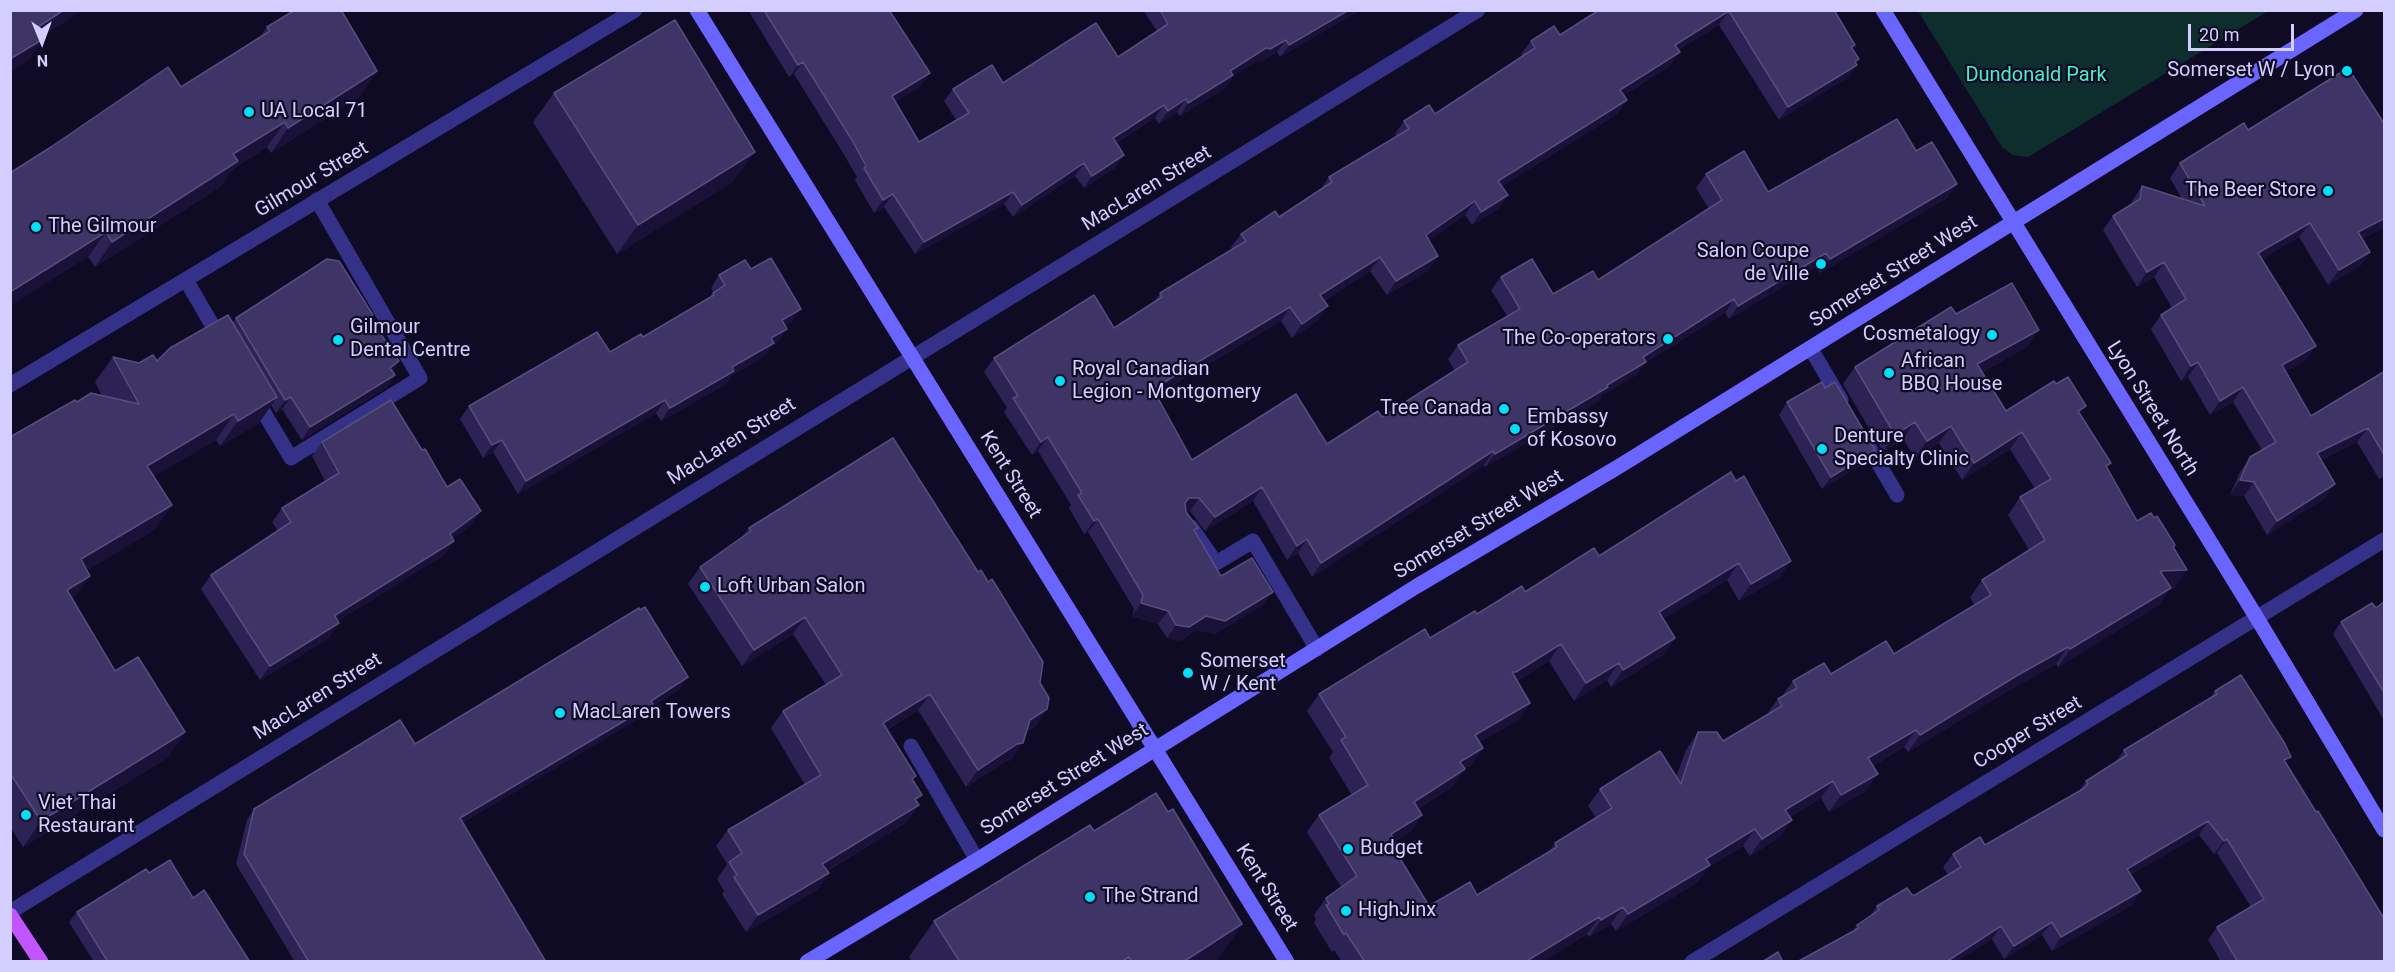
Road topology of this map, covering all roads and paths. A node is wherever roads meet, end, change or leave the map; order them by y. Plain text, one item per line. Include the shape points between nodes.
1 (635, 10) edge
2 (698, 10) edge
3 (1478, 10) edge
4 (1883, 10) edge
5 (2356, 10) edge
6 (317, 201) junction
7 (2014, 222) junction
8 (186, 280) junction
9 (1811, 349) junction
10 (228, 351) edge
11 (913, 357) junction
12 (245, 380) edge
13 (10, 385) edge
14 (1897, 495) dead end
15 (1185, 520) edge
16 (2385, 540) edge
17 (2257, 618) junction
18 (1317, 649) junction
19 (911, 746) dead end
20 (1155, 749) junction
21 (2385, 830) edge
22 (977, 860) junction
23 (10, 914) edge
24 (41, 962) edge
25 (807, 962) edge
26 (1287, 962) edge
27 (1692, 962) edge

1 - 6 street, Gilmour Street
2 - 11 main road, Kent Street
3 - 11 street, MacLaren Street
4 - 7 main road, Lyon Street North
5 - 7 main road, Somerset Street West
6 - 8 street, Gilmour Street
6 - 12 street via 420,378 291,458
7 - 9 main road, Somerset Street West
7 - 17 main road, Lyon Street North
8 - 10 street
8 - 13 street, Gilmour Street
9 - 14 street
9 - 18 main road, Somerset Street West
11 - 20 main road, Kent Street
11 - 23 street, MacLaren Street
15 - 18 street via 1216,563 1253,541
16 - 17 street, Cooper Street
17 - 21 main road, Lyon Street North
17 - 27 street, Cooper Street
18 - 20 main road, Somerset Street West
19 - 22 street
20 - 22 main road, Somerset Street West
20 - 26 main road, Kent Street
22 - 25 main road, Somerset Street West
23 - 24 main road

